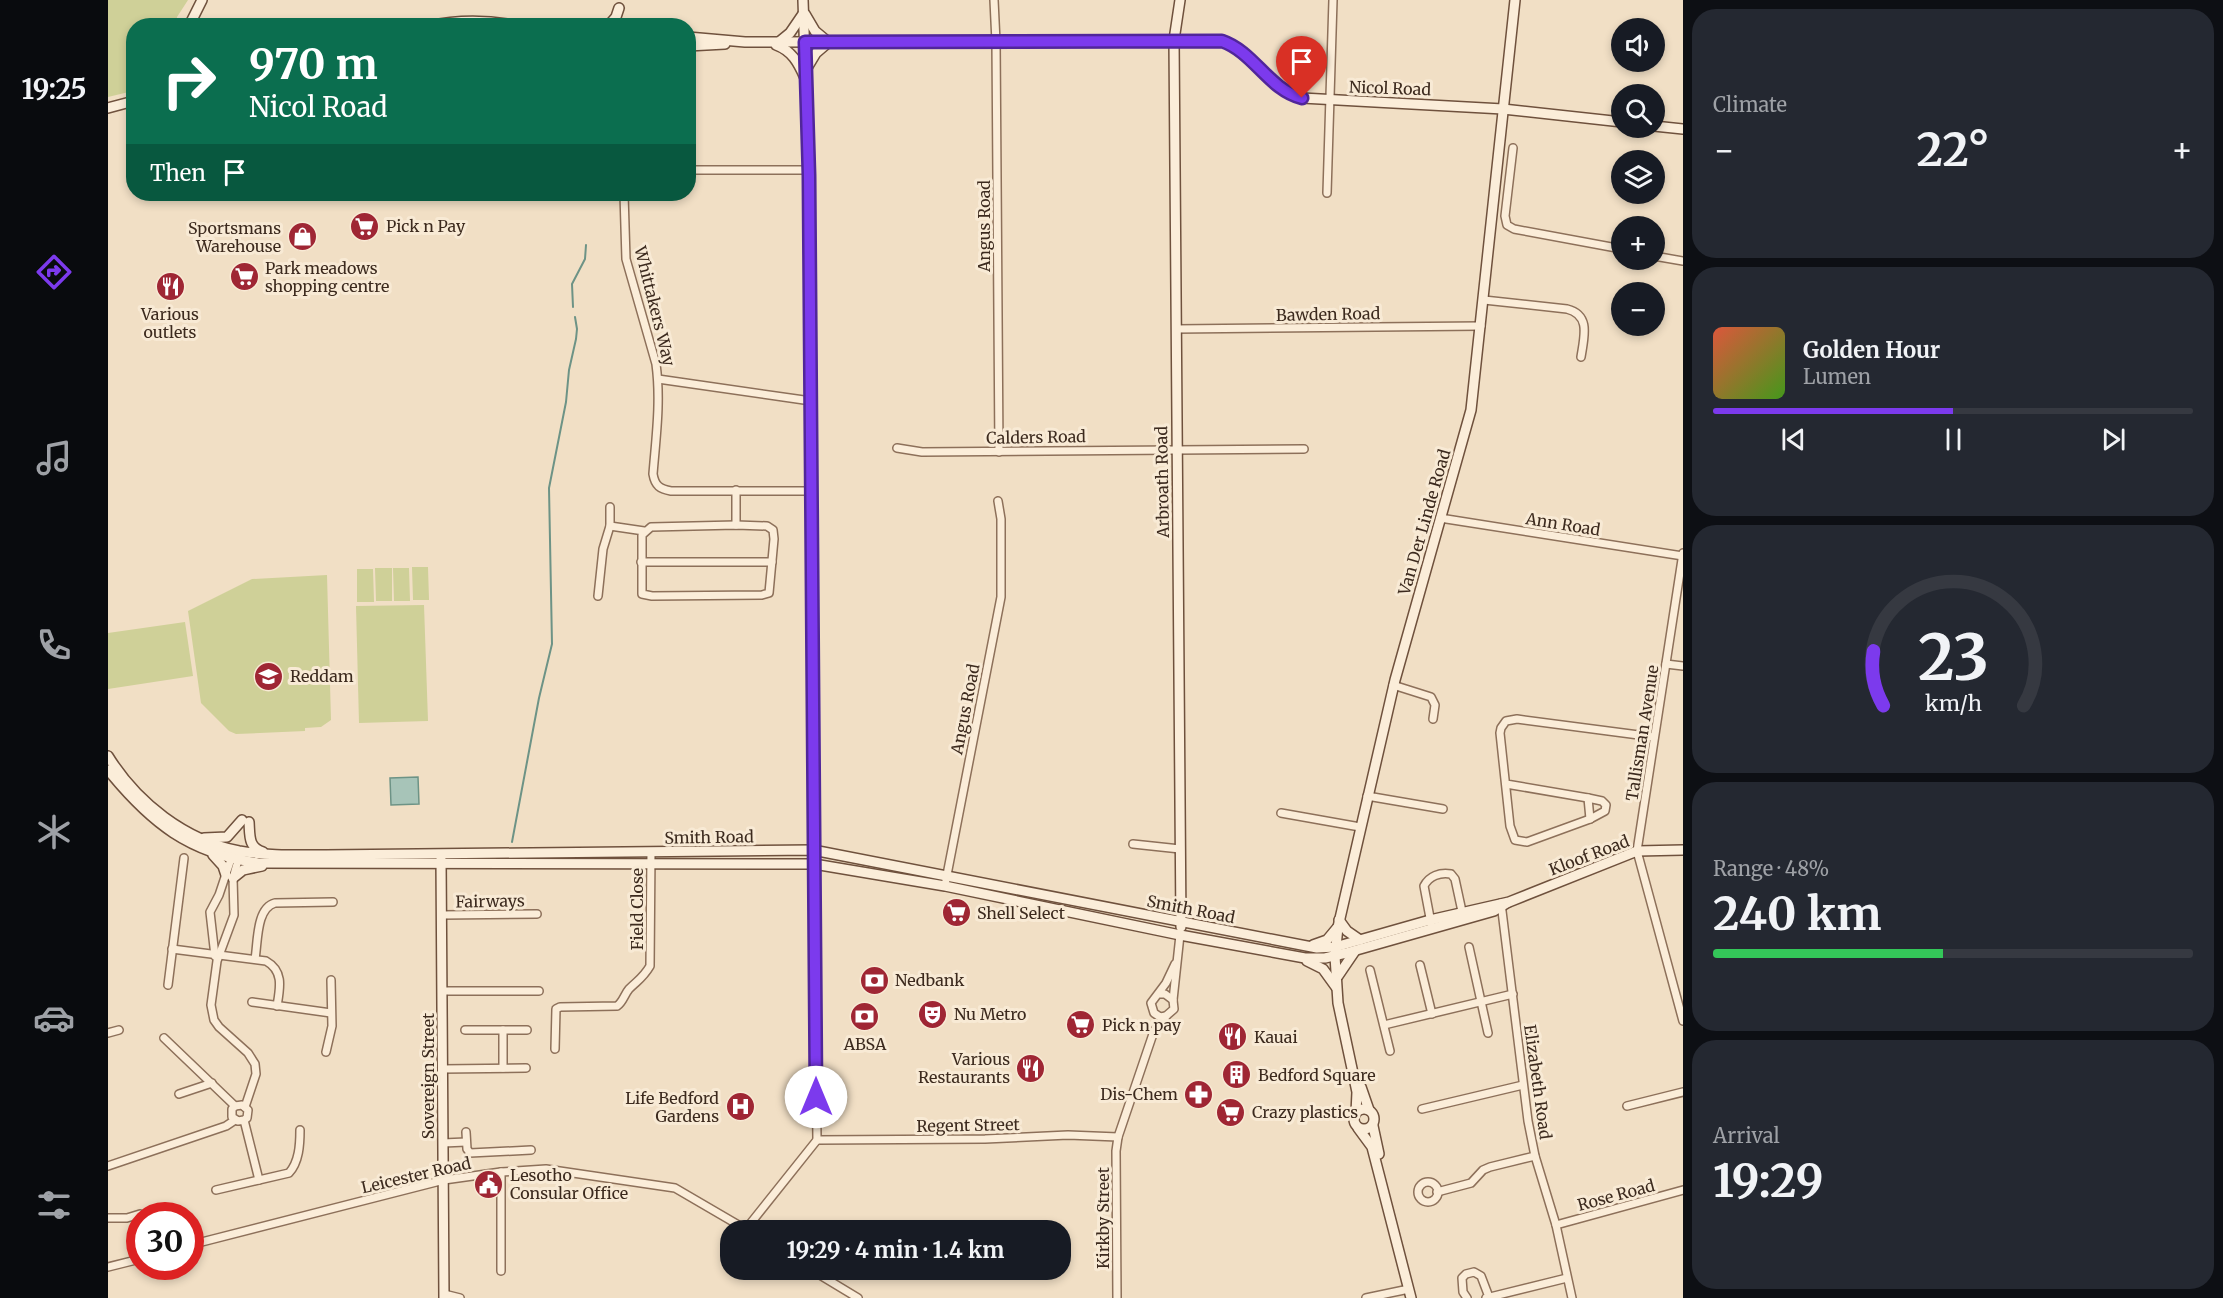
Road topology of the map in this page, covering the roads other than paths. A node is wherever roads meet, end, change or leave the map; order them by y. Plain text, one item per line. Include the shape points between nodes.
1 (202, 0) edge
2 (994, 0) edge
3 (1180, 0) edge
4 (1333, 0) edge
5 (1515, 0) edge
6 (619, 8) dead end
7 (803, 8) edge
8 (193, 18) edge
9 (615, 18) edge
10 (696, 38) edge
11 (1174, 40) junction
12 (828, 41) junction
13 (745, 42) junction
14 (775, 42) junction
15 (805, 42) junction
16 (996, 42) junction
17 (696, 45) edge
18 (806, 75) junction
19 (1331, 101) junction
20 (126, 103) edge
21 (108, 108) edge
22 (1503, 109) junction
23 (1611, 121) edge
24 (1665, 127) edge
25 (1683, 129) edge
26 (1513, 148) dead end
27 (696, 170) edge
28 (809, 170) junction
29 (1327, 193) dead end
30 (624, 201) edge
31 (1611, 247) edge
32 (1665, 258) edge
33 (1683, 261) edge
34 (1484, 300) junction
35 (1481, 326) junction
36 (1176, 329) junction
37 (1581, 357) dead end
38 (658, 380) junction
39 (811, 401) junction
40 (897, 448) dead end
41 (1304, 448) dead end
42 (1176, 449) junction
43 (999, 452) junction
44 (736, 490) junction
45 (811, 491) junction
46 (998, 501) dead end
47 (610, 507) dead end
48 (1440, 518) junction
49 (736, 525) junction
50 (610, 526) junction
51 (644, 531) junction
52 (1683, 554) edge
53 (641, 562) junction
54 (772, 562) junction
55 (598, 596) dead end
56 (1666, 664) junction
57 (1683, 666) edge
58 (1393, 685) junction
59 (1433, 719) dead end
60 (1654, 738) junction
61 (108, 756) edge
62 (108, 770) edge
63 (1506, 784) junction
64 (1367, 796) junction
65 (1588, 798) junction
66 (148, 809) junction
67 (1443, 809) dead end
68 (1281, 813) dead end
69 (1590, 819) junction
70 (1360, 827) junction
71 (198, 838) junction
72 (1133, 844) dead end
73 (1180, 849) junction
74 (813, 850) junction
75 (1683, 850) edge
76 (1637, 851) junction
77 (651, 852) junction
78 (210, 853) junction
79 (268, 854) junction
80 (236, 855) junction
81 (184, 858) dead end
82 (441, 858) junction
83 (273, 864) junction
84 (651, 864) junction
85 (814, 864) junction
86 (947, 875) junction
87 (230, 876) junction
88 (945, 886) junction
89 (219, 895) junction
90 (234, 898) junction
91 (333, 902) dead end
92 (1504, 904) junction
93 (537, 914) dead end
94 (442, 915) junction
95 (1462, 916) junction
96 (1182, 922) junction
97 (1338, 924) junction
98 (1431, 924) junction
99 (1180, 935) junction
100 (1358, 944) junction
101 (1301, 946) junction
102 (1469, 947) dead end
103 (172, 949) junction
104 (1335, 951) junction
105 (1290, 956) junction
106 (217, 957) junction
107 (255, 959) junction
108 (1175, 964) junction
109 (1420, 965) dead end
110 (1370, 970) dead end
111 (331, 980) dead end
112 (1336, 984) junction
113 (168, 985) dead end
114 (443, 991) junction
115 (539, 991) dead end
116 (1158, 994) junction
117 (1513, 994) junction
118 (1173, 1000) junction
119 (252, 1002) dead end
120 (1481, 1002) junction
121 (278, 1006) junction
122 (331, 1013) junction
123 (1154, 1013) junction
124 (1432, 1014) junction
125 (1166, 1016) junction
126 (1683, 1021) edge
127 (1384, 1025) junction
128 (118, 1030) dead end
129 (465, 1030) dead end
130 (503, 1030) junction
131 (527, 1030) dead end
132 (1154, 1031) junction
133 (108, 1033) edge
134 (1488, 1033) dead end
135 (164, 1038) dead end
136 (1348, 1045) junction
137 (555, 1049) dead end
138 (1390, 1051) dead end
139 (326, 1052) dead end
140 (503, 1068) junction
141 (526, 1068) dead end
142 (442, 1069) junction
143 (212, 1083) junction
144 (1523, 1085) junction
145 (1683, 1092) edge
146 (179, 1094) dead end
147 (235, 1106) junction
148 (245, 1107) junction
149 (1628, 1107) dead end
150 (1422, 1108) dead end
151 (1369, 1110) junction
152 (1356, 1113) junction
153 (235, 1120) junction
154 (244, 1120) junction
155 (1373, 1126) junction
156 (1358, 1128) junction
157 (300, 1130) dead end
158 (466, 1132) dead end
159 (1118, 1137) junction
160 (817, 1140) junction
161 (466, 1142) junction
162 (443, 1143) junction
163 (531, 1150) dead end
164 (1535, 1156) junction
165 (108, 1166) edge
166 (501, 1172) junction
167 (259, 1180) junction
168 (444, 1180) junction
169 (216, 1190) dead end
170 (1683, 1190) edge
171 (1437, 1192) dead end
172 (108, 1218) edge
173 (126, 1218) edge
174 (730, 1220) edge
175 (755, 1220) edge
176 (1556, 1225) junction
177 (204, 1241) edge
178 (126, 1262) edge
179 (108, 1267) edge
180 (501, 1271) dead end
181 (1406, 1273) junction
182 (1567, 1278) junction
183 (828, 1280) edge
184 (1410, 1293) edge
185 (444, 1296) edge
186 (1371, 1297) edge
187 (460, 1298) edge
188 (858, 1298) edge
189 (1117, 1298) edge
190 (1467, 1298) edge
191 (1488, 1298) edge
192 (1572, 1298) edge

1 - 8 main road
2 - 16 street, Angus Road
3 - 11 main road, Arbroath Road
4 - 19 street
5 - 22 main road, Van Der Linde Road
6 - 9 main road
7 - 12 main road via 811,26
7 - 14 main road via 790,33
7 - 15 main road
10 - 13 main road, Nicol Road
11 - 16 main road, Nicol Road
11 - 19 main road, Nicol Road via 1228,43 1288,93
11 - 36 main road, Arbroath Road
12 - 15 main road, Nicol Road
12 - 16 main road, Nicol Road
12 - 18 main road via 816,52
13 - 14 main road, Nicol Road
13 - 17 main road, Nicol Road
14 - 15 main road, Nicol Road
14 - 18 main road via 794,56
15 - 18 main road
16 - 43 street, Angus Road
18 - 28 main road
19 - 22 main road, Nicol Road
19 - 29 street
20 - 21 main road
22 - 23 main road, Nicol Road
22 - 34 main road, Van Der Linde Road
24 - 25 main road
26 - 31 street via 1507,225
27 - 28 street
28 - 39 main road
30 - 38 street, Whittakers Way via 626,259
32 - 33 street
34 - 35 main road, Van Der Linde Road
34 - 37 street via 1577,312 1584,324
35 - 36 street, Bawden Road
35 - 48 main road, Van Der Linde Road via 1471,410
36 - 42 main road, Arbroath Road
38 - 39 street
38 - 44 street, Whittakers Way via 653,474 656,485 671,491
39 - 45 main road
40 - 43 street, Calders Road via 922,452
41 - 42 street, Calders Road
42 - 43 street, Calders Road
42 - 73 main road, Arbroath Road
44 - 45 street, Whittakers Way
44 - 49 street
45 - 74 main road
46 - 86 street, Angus Road via 1000,597
47 - 50 street
48 - 52 street, Ann Road
48 - 58 main road, Van Der Linde Road
49 - 51 street via 651,526
49 - 54 street via 767,526 773,530
50 - 51 street
50 - 55 street via 603,549
51 - 53 street
52 - 56 street, Tallisman Avenue
53 - 54 street
53 - 54 street via 641,592 652,596 766,594 770,590
56 - 57 street
56 - 60 street, Tallisman Avenue
58 - 59 street via 1431,697 1435,705
58 - 64 main road, Van Der Linde Road
60 - 63 street via 1511,719 1503,724 1500,734
60 - 76 street, Tallisman Avenue
61 - 66 main road, Smith Road
62 - 66 main road, Smith Road
63 - 65 street
63 - 69 street via 1511,832 1519,842
64 - 67 street
64 - 70 main road, Van Der Linde Road
65 - 69 street
65 - 69 street via 1606,805 1605,811
66 - 71 main road, Smith Road
66 - 78 main road, Smith Road via 179,838
68 - 70 street
70 - 97 main road, Van Der Linde Road
71 - 79 main road via 227,837 246,821 251,843
71 - 80 main road, Smith Road
72 - 73 street
73 - 96 main road, Arbroath Road
74 - 77 main road, Smith Road
74 - 85 main road
74 - 86 main road, Smith Road
75 - 76 main road, Kloof Road
76 - 92 main road, Kloof Road
76 - 126 street, Tallisman Avenue
77 - 82 main road, Smith Road
77 - 84 street, Field Close
78 - 80 main road, Smith Road
78 - 87 main road
79 - 80 main road, Smith Road
79 - 82 main road, Smith Road
80 - 83 main road, Smith Road
80 - 87 street
81 - 103 street
82 - 83 main road, Smith Road
82 - 84 main road, Smith Road
82 - 94 main road, Sovereign Street
83 - 87 main road
84 - 85 main road, Smith Road
84 - 137 street, Field Close via 650,966 617,1006 556,1009
85 - 88 main road, Smith Road
85 - 160 street
86 - 88 street, Angus Road
86 - 96 main road, Smith Road
87 - 89 street
87 - 90 street
88 - 99 main road, Smith Road
89 - 90 street
89 - 106 street via 210,912
90 - 106 street via 234,915
91 - 107 street via 266,906
92 - 95 main road, Kloof Road
92 - 117 street, Elizabeth Road
93 - 94 street, Fairways
94 - 114 main road, Sovereign Street
95 - 98 main road, Kloof Road
95 - 98 street via 1453,875 1436,875 1424,886
96 - 99 main road, Arbroath Road
96 - 101 main road, Smith Road
97 - 100 main road
97 - 101 main road via 1324,941
97 - 104 main road, Van Der Linde Road
98 - 100 main road, Kloof Road
99 - 105 main road, Smith Road
99 - 108 street, Arbroath Road
100 - 104 main road, Kloof Road
100 - 112 main road
101 - 104 main road, Smith Road
102 - 120 street
103 - 106 street
103 - 113 street
104 - 105 main road, Smith Road via 1315,958
104 - 112 main road, Van Der Linde Road
105 - 112 main road via 1318,965
106 - 107 street
106 - 148 street via 214,1020 253,1059 256,1068
107 - 121 street via 266,961 277,970
108 - 116 street, Arbroath Road
108 - 118 street, Arbroath Road
109 - 124 street
110 - 127 street
111 - 122 street
112 - 136 main road, Van Der Linde Road
114 - 115 street
114 - 142 main road, Sovereign Street
116 - 118 street
116 - 123 street via 1151,1003
117 - 120 street
117 - 144 street, Elizabeth Road
118 - 125 street via 1174,1009
119 - 121 street
120 - 124 street
120 - 134 street
121 - 122 street
122 - 139 street
123 - 125 street
123 - 132 street
124 - 127 street
125 - 132 street
127 - 138 street
128 - 133 street
129 - 130 street
130 - 131 street
130 - 140 street
132 - 159 street
135 - 143 street
136 - 151 main road, Van Der Linde Road
136 - 152 main road, Van Der Linde Road via 1358,1098
140 - 141 street
140 - 142 street
142 - 162 main road, Sovereign Street
143 - 146 street
143 - 147 street
144 - 150 street
144 - 164 street, Elizabeth Road
145 - 149 street
147 - 148 street
147 - 153 street via 231,1113
148 - 154 street via 248,1114
151 - 152 main road
151 - 155 main road via 1374,1117
152 - 156 main road via 1354,1122
153 - 154 street
153 - 165 street
154 - 167 street
155 - 156 main road via 1367,1130
155 - 181 main road
156 - 181 main road via 1372,1147 1398,1255
157 - 167 street via 292,1170
158 - 161 street
159 - 160 street, Regent Street
159 - 189 street, Kirkby Street
160 - 175 street
161 - 162 street
161 - 163 street via 467,1151 472,1154
162 - 168 main road, Sovereign Street
164 - 171 street via 1490,1167 1468,1185
164 - 176 street, Elizabeth Road
166 - 168 street, Leicester Road
166 - 174 street, Leicester Road via 554,1169 667,1186
166 - 180 street
167 - 169 street
168 - 177 street, Leicester Road
168 - 185 main road, Sovereign Street
170 - 176 street, Rose Road
172 - 173 street
176 - 182 street, Elizabeth Road
178 - 179 street
181 - 184 main road
182 - 191 street
182 - 192 street, Elizabeth Road
183 - 188 street
184 - 186 street
185 - 187 street
190 - 191 street via 1462,1278 1474,1272 1481,1276

